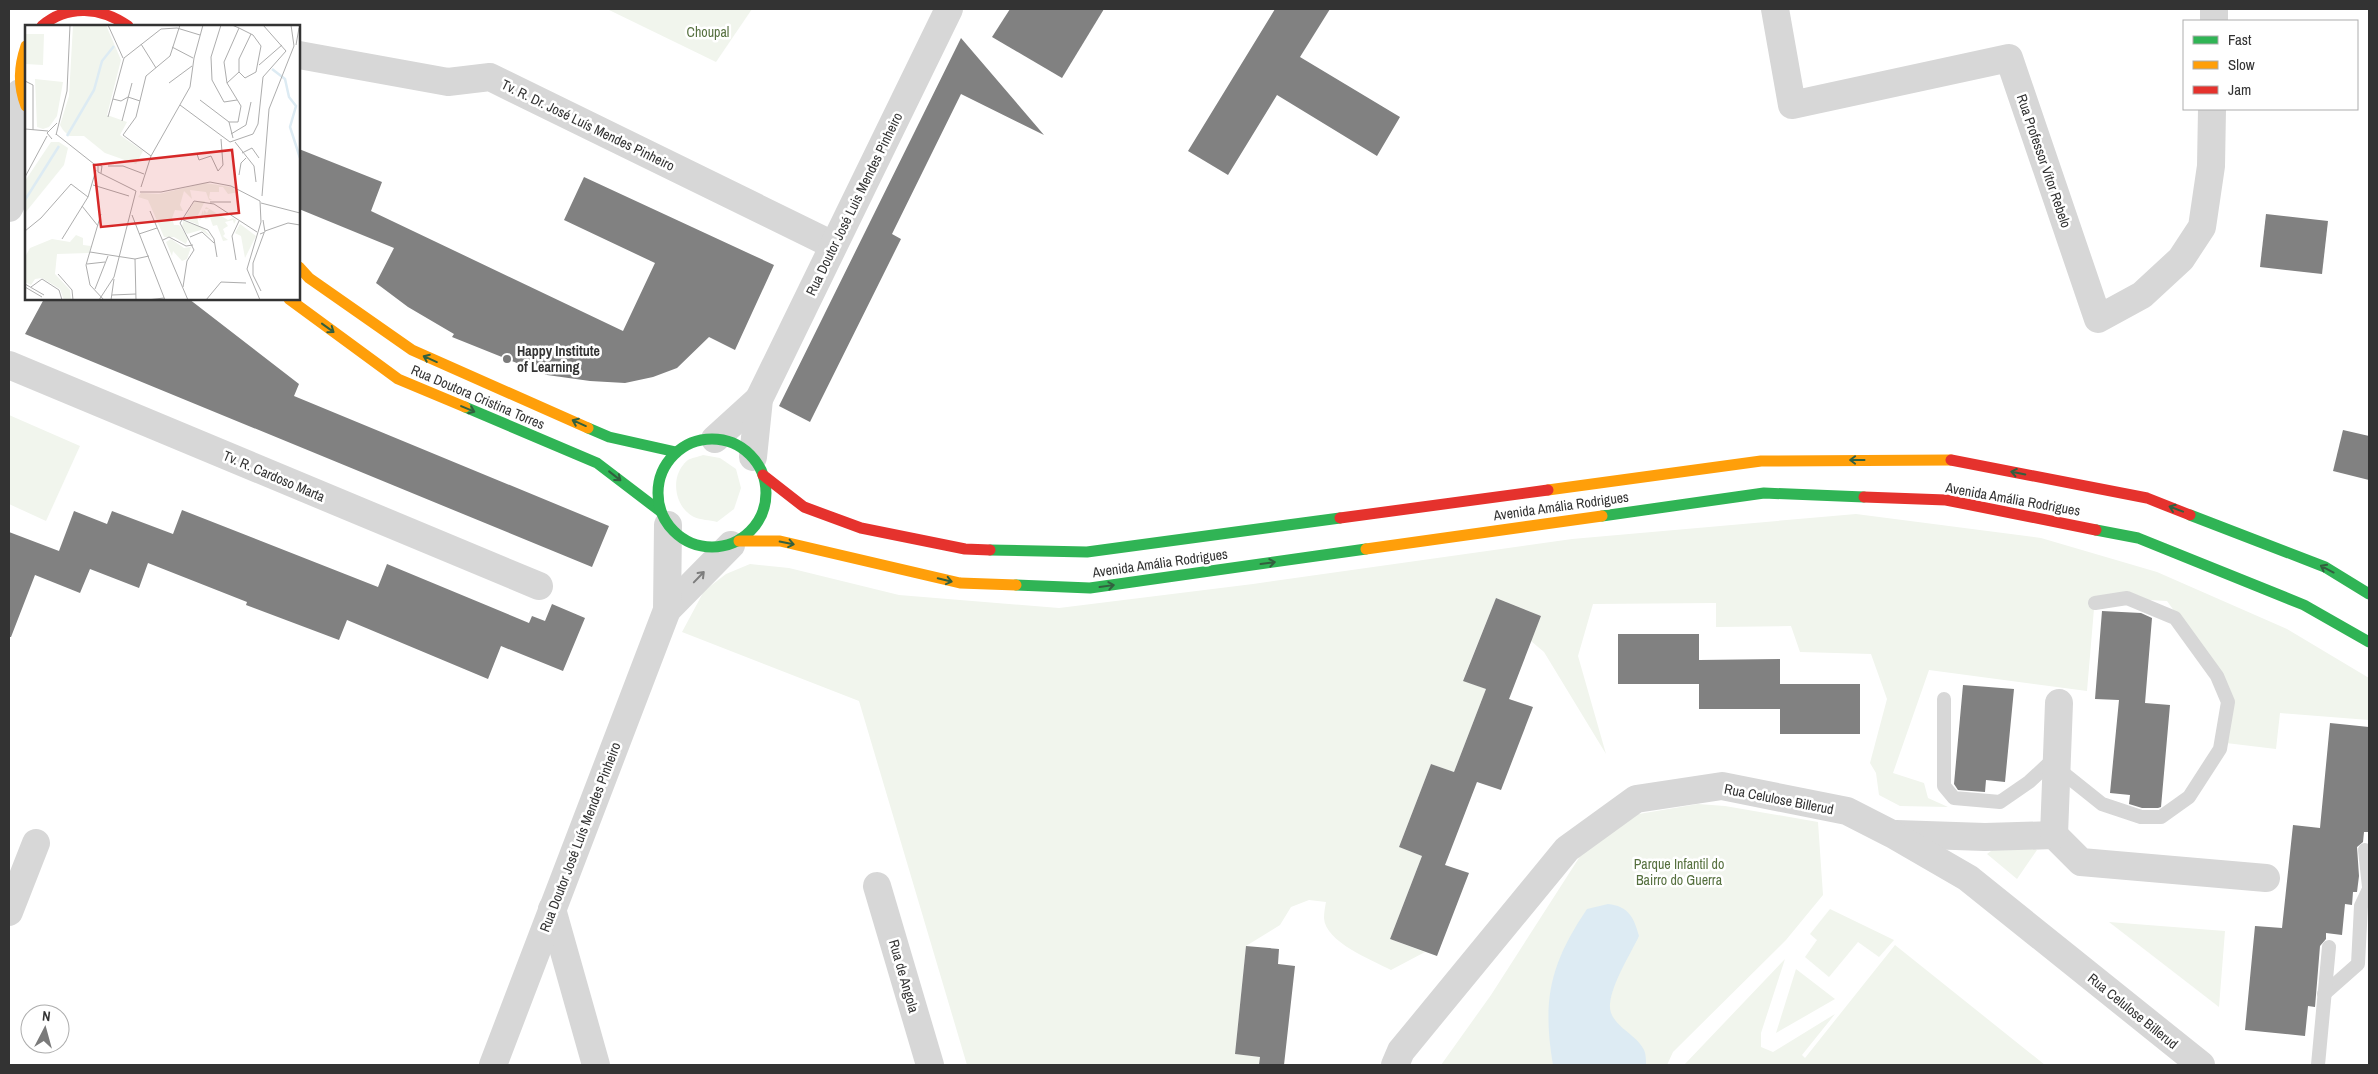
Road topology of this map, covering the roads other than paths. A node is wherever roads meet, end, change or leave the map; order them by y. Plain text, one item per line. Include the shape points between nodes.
1 (949, 9) edge
2 (1776, 9) edge
3 (66, 10) edge
4 (124, 18) edge
5 (44, 25) edge
6 (9, 50) edge
7 (300, 55) edge
8 (25, 57) edge
9 (22, 89) edge
10 (2212, 110) edge
11 (16, 198) edge
12 (833, 245) junction
13 (300, 268) edge
14 (290, 300) edge
15 (9, 365) edge
16 (759, 399) junction
17 (715, 439) junction
18 (676, 452) junction
19 (758, 466) junction
20 (664, 518) junction
21 (740, 539) junction
22 (539, 586) dead end
23 (2369, 594) edge
24 (2095, 603) dead end
25 (668, 610) junction
26 (2369, 642) edge
27 (1944, 699) dead end
28 (2059, 703) dead end
29 (2057, 762) junction
30 (1892, 834) junction
31 (2054, 835) junction
32 (36, 843) dead end
33 (2365, 850) dead end
34 (2266, 878) dead end
35 (877, 886) dead end
36 (2369, 888) edge
37 (552, 909) junction
38 (9, 912) edge
39 (2329, 947) dead end
40 (2324, 994) junction
41 (493, 1065) edge
42 (596, 1065) edge
43 (930, 1065) edge
44 (1395, 1065) edge
45 (2201, 1065) edge
46 (2318, 1065) edge

1 - 12 street, Rua Doutor José Luis Mendes Pinheiro
2 - 10 street, Rua Professor Vitor Rebelo via 1792,105 2009,58 2098,319 2142,295 2181,259 2202,227 2211,166
3 - 4 main road via 95,10
3 - 5 main road
6 - 9 main road
7 - 12 street, Tv. R. Dr. José Luís Mendes Pinheiro via 448,82 490,77
8 - 9 main road
9 - 11 street
12 - 16 street, Rua Doutor José Luis Mendes Pinheiro
18 -> 13 main road, Rua Doutora Cristina Torres via 609,436 412,350
14 -> 20 main road, Rua Doutora Cristina Torres via 398,380 597,463
15 - 22 street, Tv. R. Cardoso Marta
16 - 17 street, Rua Doutor José Luis Mendes Pinheiro
16 - 19 street, Rua Doutor José Luis Mendes Pinheiro
17 - 18 main road via 701,440
17 - 19 main road via 736,445
18 - 20 main road via 659,480 657,495
19 - 21 main road via 767,490 765,505 760,520
23 -> 19 main road, Avenida Amália Rodrigues via 2325,567 2148,498 1948,459 1761,461 1087,552 965,549 861,528 804,507
20 - 21 main road via 680,537 696,545 713,548
20 - 25 street, Rua Doutor José Luís Mendes Pinheiro
25 -> 21 street, Rua Doutor José Luís Mendes Pinheiro
21 -> 26 main road, Avenida Amália Rodrigues via 780,541 960,583 1090,588 1764,493 1946,500 2138,538 2304,605
24 - 29 lane via 2127,598 2175,618 2217,676 2228,702 2220,749 2189,797 2161,817 2141,817 2102,804
25 - 37 street, Rua Doutor José Luís Mendes Pinheiro
27 - 29 lane via 1944,786 1954,798 2000,802
28 - 29 street
29 - 31 street
30 - 31 street
30 - 44 street, Rua Celulose Billerud via 1847,812 1722,786 1636,799 1567,849 1401,1051
30 - 45 street, Rua Celulose Billerud via 1968,878
31 - 34 street via 2081,862
32 - 38 street
33 - 36 lane
35 - 43 street, Rua de Angola
36 - 40 lane via 2361,906 2358,964
37 - 41 street, Rua Doutor José Luís Mendes Pinheiro
37 - 42 street
39 - 40 lane
40 - 46 lane

